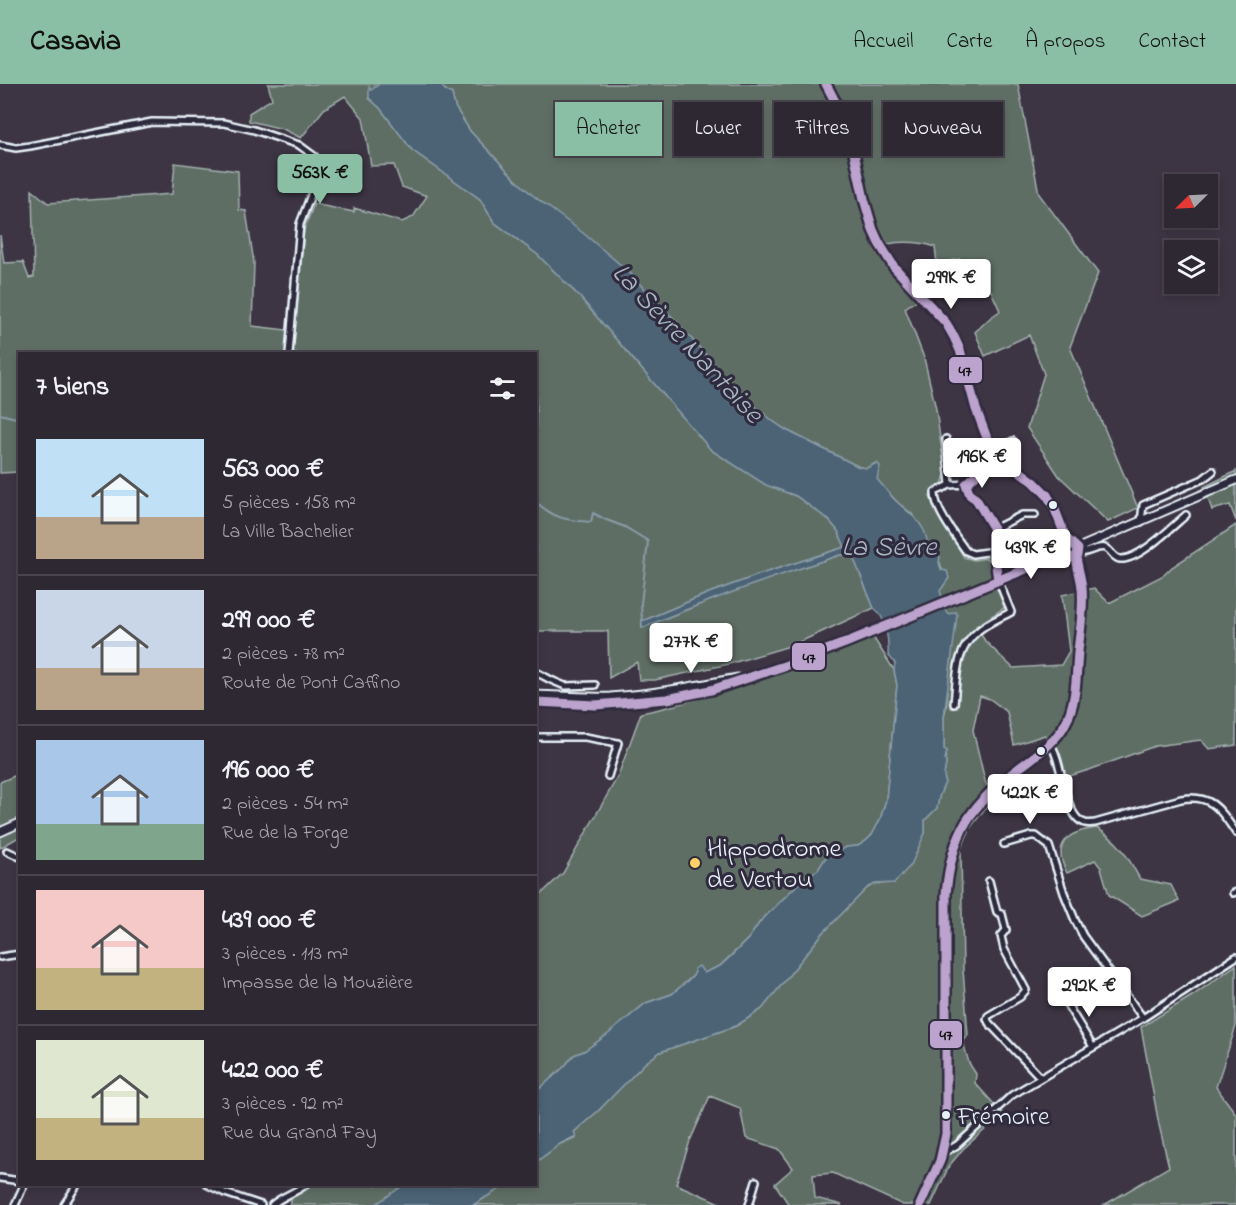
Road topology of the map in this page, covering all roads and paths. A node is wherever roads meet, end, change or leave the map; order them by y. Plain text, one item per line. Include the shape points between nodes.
1 (826, 84) edge
2 (0, 145) edge
3 (289, 352) edge
4 (946, 439) dead end
5 (1013, 441) dead end
6 (994, 451) junction
7 (1213, 471) dead end
8 (1236, 480) edge
9 (966, 484) junction
10 (950, 485) junction
11 (1035, 515) dead end
12 (1186, 515) dead end
13 (1141, 522) junction
14 (994, 529) junction
15 (994, 550) junction
16 (1073, 551) junction
17 (998, 580) junction
18 (537, 673) edge
19 (755, 675) junction
20 (595, 686) dead end
21 (537, 695) edge
22 (537, 702) edge
23 (954, 704) dead end
24 (537, 737) edge
25 (1050, 744) junction
26 (608, 776) dead end
27 (18, 824) edge
28 (0, 832) edge
29 (1236, 833) edge
30 (1004, 844) dead end
31 (7, 851) dead end
32 (18, 856) edge
33 (988, 881) dead end
34 (18, 954) edge
35 (0, 957) edge
36 (1236, 957) edge
37 (1065, 1001) dead end
38 (1143, 1018) junction
39 (1093, 1047) junction
40 (1041, 1078) junction
41 (943, 1152) junction
42 (0, 1178) edge
43 (756, 1180) dead end
44 (18, 1181) edge
45 (24, 1186) edge
46 (75, 1186) edge
47 (210, 1186) edge
48 (304, 1186) edge
49 (749, 1204) edge
50 (15, 1205) edge
51 (64, 1205) edge
52 (261, 1205) edge
53 (272, 1205) edge
54 (758, 1205) edge
55 (920, 1205) edge

1 - 6 street via 851,139 873,230 894,267 946,323 954,337
2 - 3 street via 30,146 152,122 224,123 299,145 320,163 319,176 300,224
4 - 10 street
5 - 6 street
6 - 9 street
6 - 16 street via 1047,495
7 - 13 street via 1143,505
8 - 13 street
9 - 10 street
9 - 14 street
10 - 15 street via 934,496 955,536 973,554
11 - 14 street via 1022,515
12 - 16 street via 1136,555 1116,558 1102,547 1082,554
13 - 16 street
14 - 15 street
15 - 17 street
16 - 17 street
16 - 25 street via 1082,586 1074,696 1065,724
17 - 19 street via 876,631
17 - 23 street via 1011,612 980,629 968,641 959,658
18 - 20 street via 565,686
19 - 21 street via 610,697
19 - 22 street via 667,699 595,705
24 - 26 street via 585,737 618,744
25 - 29 street via 1072,811 1084,823 1192,797 1217,806
25 - 41 street via 975,807 951,854 946,894 947,1091
27 - 28 street
30 - 38 street via 1036,836 1049,846 1083,936
31 - 32 street
33 - 40 street via 1006,930 1001,936 1004,949 1026,990 987,1019
34 - 35 street
36 - 38 street
37 - 39 street
38 - 39 street
39 - 40 street
40 - 41 street via 1012,1095 957,1145
41 - 55 street
42 - 44 street
43 - 49 street
45 - 50 street
46 - 51 street
47 - 52 street
48 - 53 street
49 - 54 street

